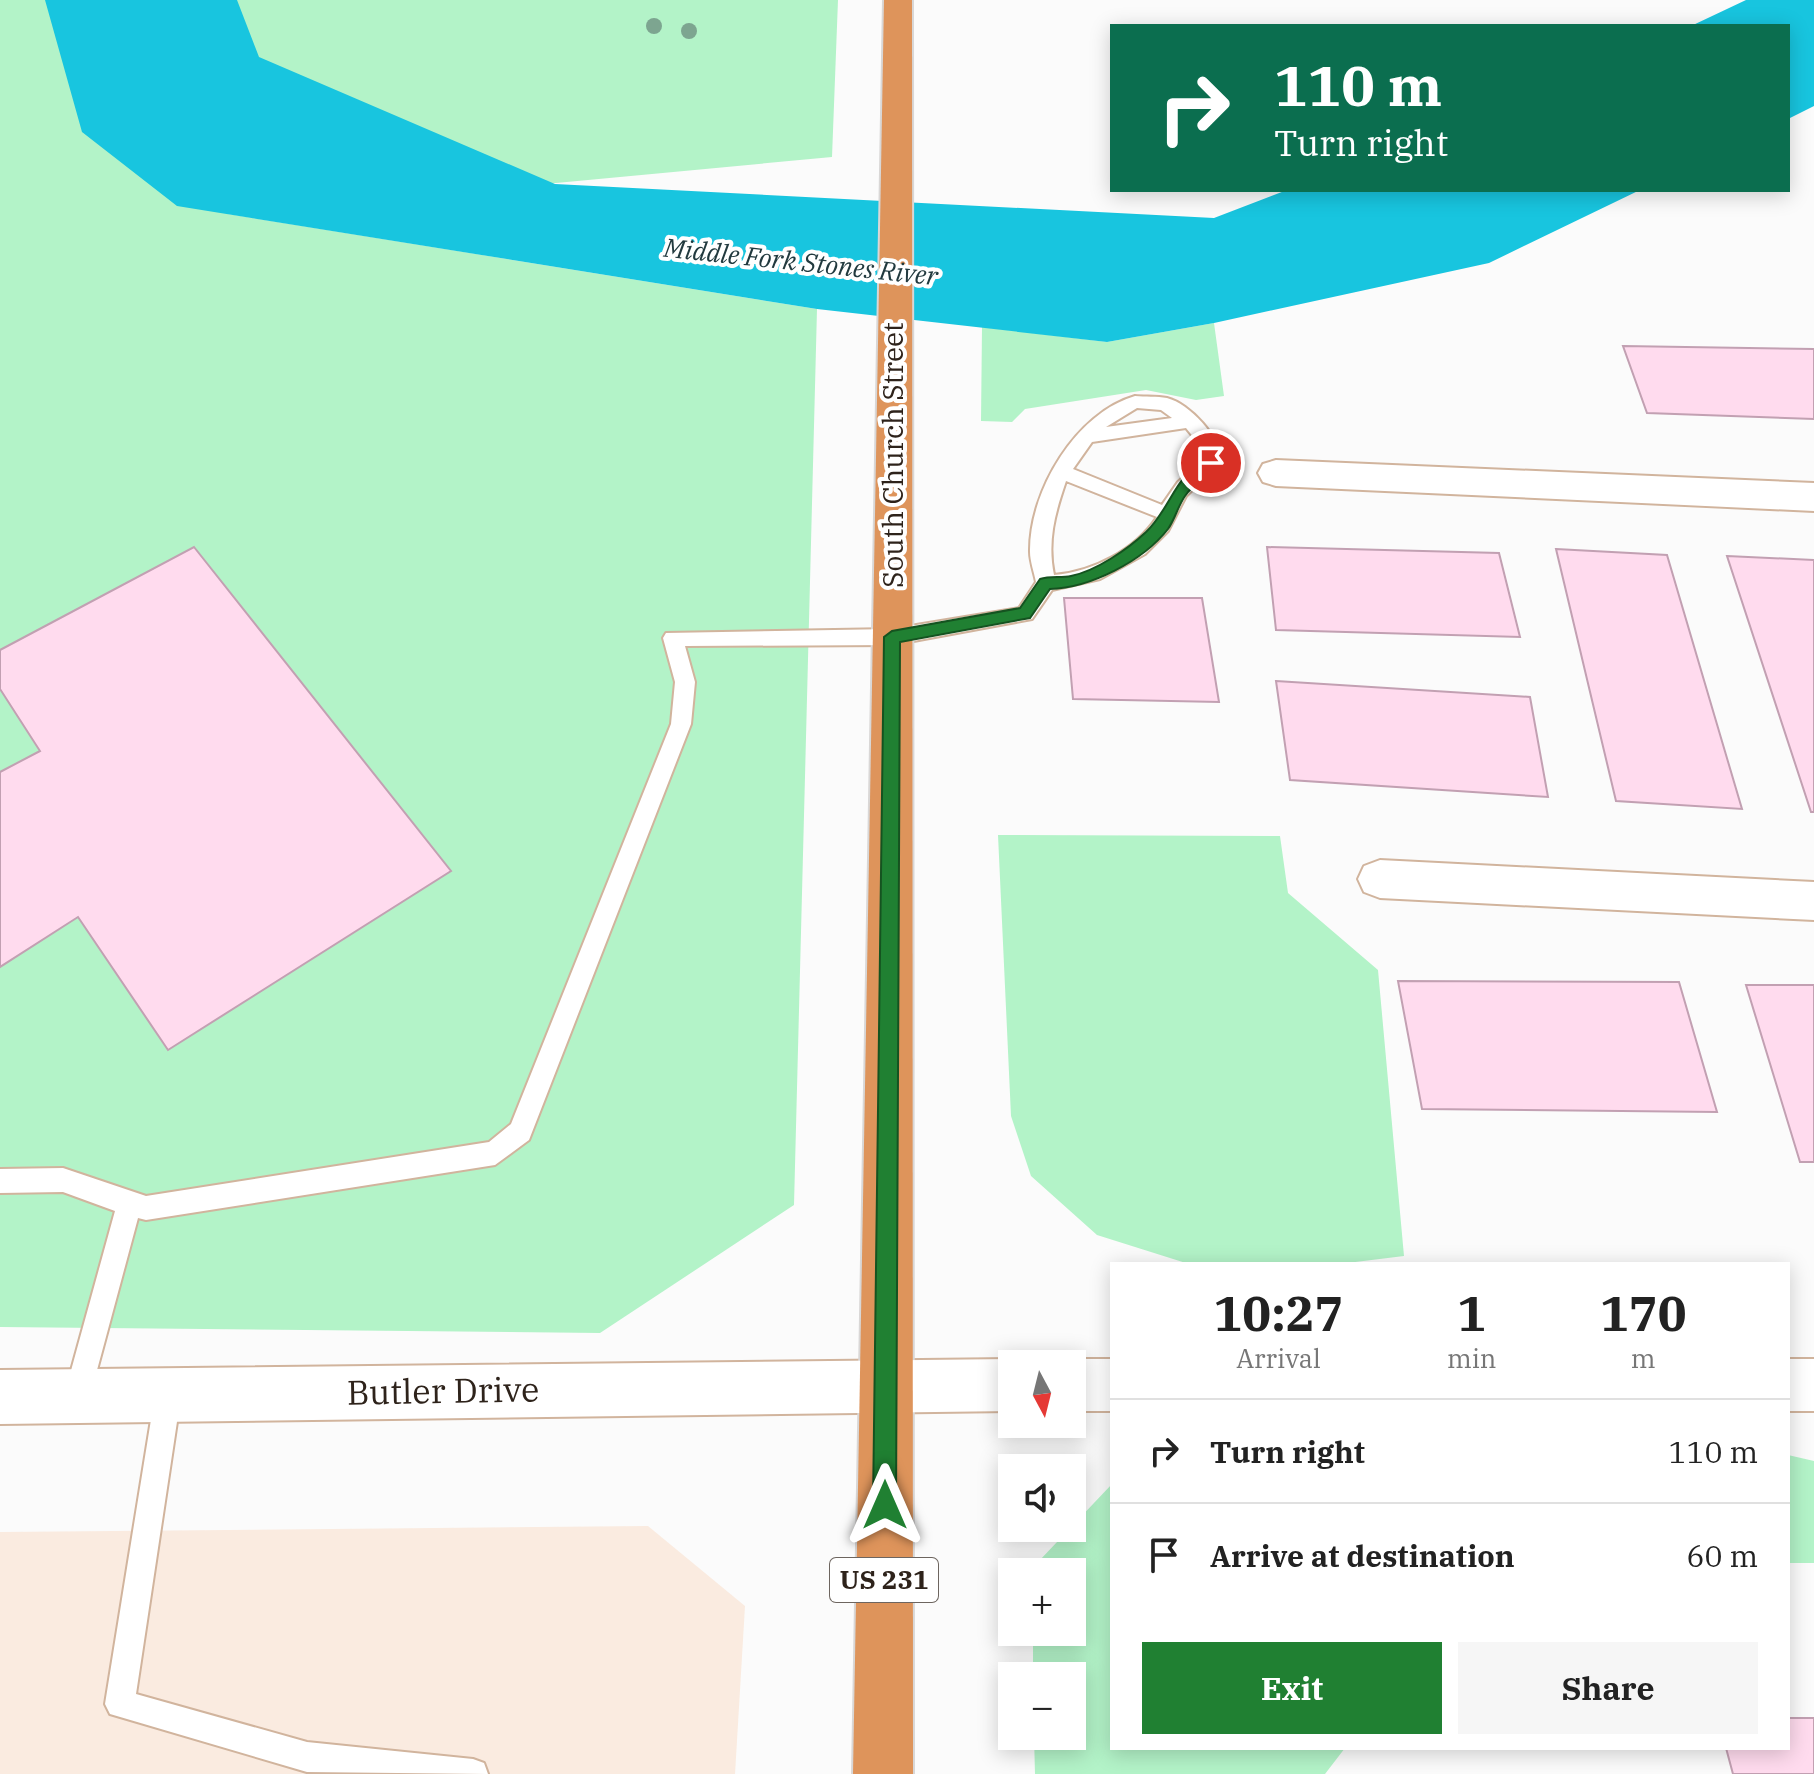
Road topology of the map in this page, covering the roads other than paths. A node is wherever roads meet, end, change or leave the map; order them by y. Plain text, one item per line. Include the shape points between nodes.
1 (898, 0) edge
2 (1062, 472) junction
3 (1276, 473) dead end
4 (1814, 497) edge
5 (1167, 514) junction
6 (1046, 583) junction
7 (892, 637) junction
8 (1380, 879) dead end
9 (1814, 901) edge
10 (0, 1181) edge
11 (129, 1204) junction
12 (885, 1385) junction
13 (998, 1385) edge
14 (1086, 1385) edge
15 (1110, 1385) edge
16 (1790, 1385) edge
17 (1814, 1385) edge
18 (169, 1394) junction
19 (77, 1396) junction
20 (0, 1397) edge
21 (306, 1765) edge
22 (473, 1774) edge
23 (883, 1774) edge

1 - 7 highway, South Church Street / US 231
2 - 5 lane
2 - 5 lane via 1099,421 1145,401 1169,404 1191,421 1213,455 1211,463 1180,490
2 - 6 lane via 1040,532 1038,557
3 - 4 street
5 - 6 lane via 1150,538 1105,569 1069,583
6 - 7 lane via 1025,614
7 - 11 lane via 673,638 685,682 681,724 520,1132 495,1153 146,1208
7 - 12 highway, South Church Street / US 231
8 - 9 street
10 - 11 lane via 63,1180
11 - 19 lane
12 - 13 street, Butler Drive
12 - 18 street, Butler Drive
12 - 23 highway, South Church Street / US 231
14 - 15 street
16 - 17 street
18 - 19 street, Butler Drive
18 - 21 lane via 120,1704
19 - 20 street, Butler Drive
21 - 22 lane

